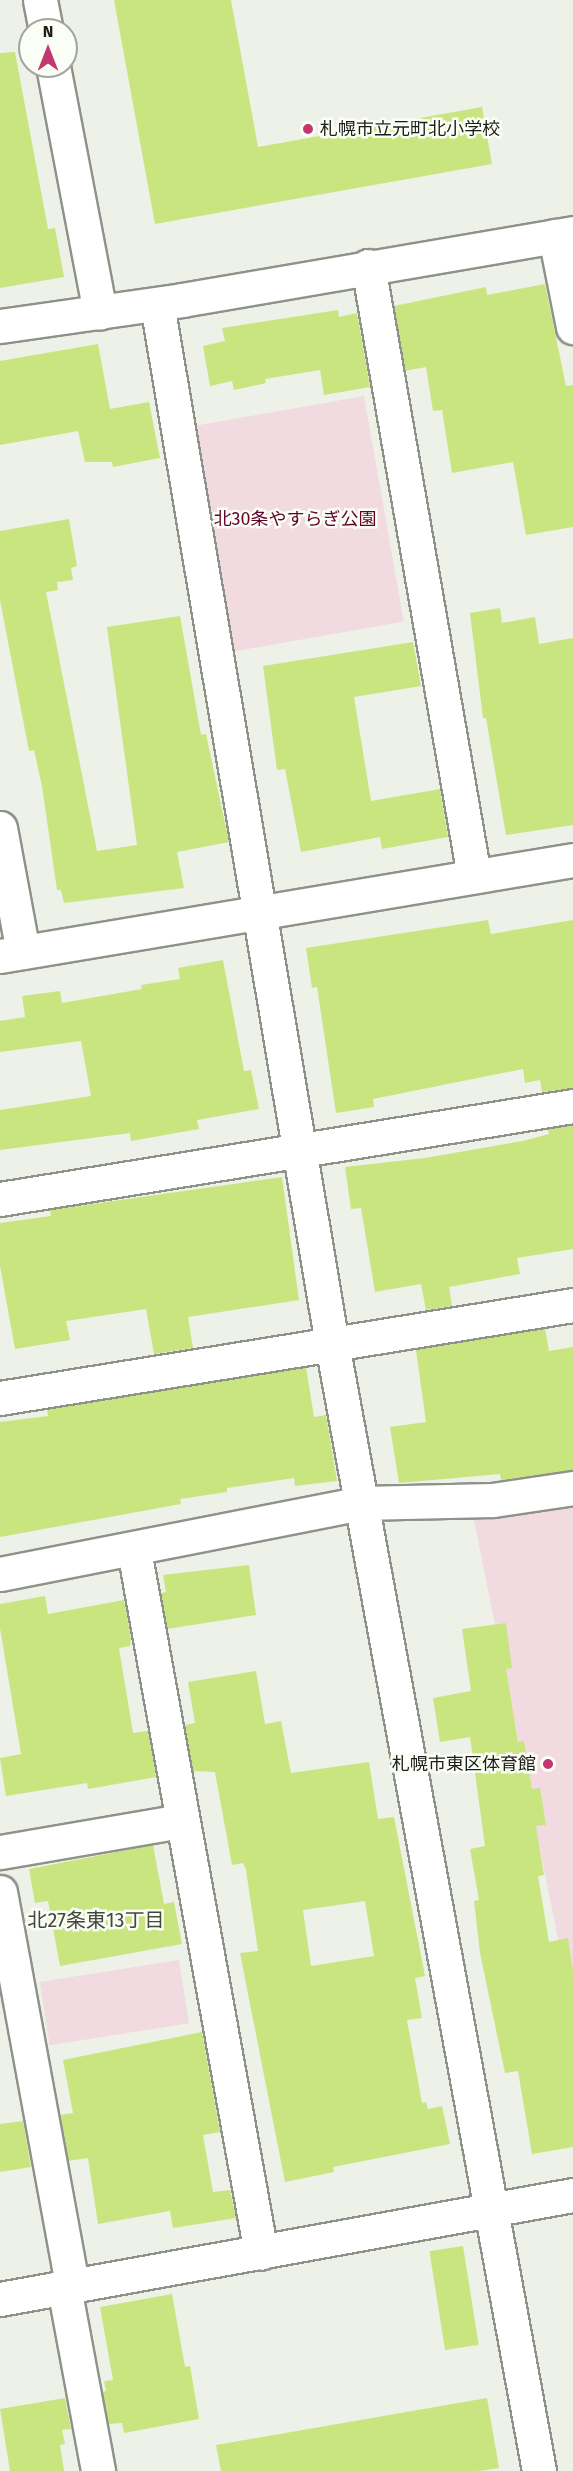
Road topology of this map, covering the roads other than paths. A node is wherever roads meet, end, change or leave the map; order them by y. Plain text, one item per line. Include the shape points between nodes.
1 (40, 0) edge
2 (44, 18) edge
3 (54, 78) edge
4 (564, 234) edge
5 (368, 266) junction
6 (157, 304) junction
7 (100, 313) junction
8 (0, 327) edge
9 (573, 327) edge
10 (0, 828) edge
11 (573, 860) edge
12 (474, 876) junction
13 (257, 913) junction
14 (12, 954) edge
15 (573, 1106) edge
16 (297, 1151) junction
17 (0, 1199) edge
18 (573, 1305) edge
19 (332, 1344) junction
20 (0, 1398) edge
21 (573, 1488) edge
22 (361, 1503) junction
23 (134, 1550) junction
24 (0, 1574) edge
25 (182, 1821) junction
26 (0, 1852) edge
27 (0, 1893) edge
28 (573, 2195) edge
29 (491, 2211) junction
30 (261, 2253) junction
31 (68, 2286) junction
32 (0, 2298) edge
33 (98, 2471) edge
34 (539, 2471) edge

1 - 2 street
3 - 7 street
4 - 5 street
4 - 9 street
5 - 6 street
5 - 12 street
6 - 7 street
6 - 13 street
7 - 8 street
10 - 14 street
11 - 12 street
12 - 13 street
13 - 14 street
13 - 16 street
15 - 16 street
16 - 17 street
16 - 19 street
18 - 19 street
19 - 20 street
19 - 22 street
21 - 22 street via 493,1500
22 - 23 street
22 - 29 street
23 - 24 street
23 - 25 street
25 - 26 street
25 - 30 street
27 - 31 street
28 - 29 street
29 - 30 street
29 - 34 street
30 - 31 street
31 - 32 street
31 - 33 street

